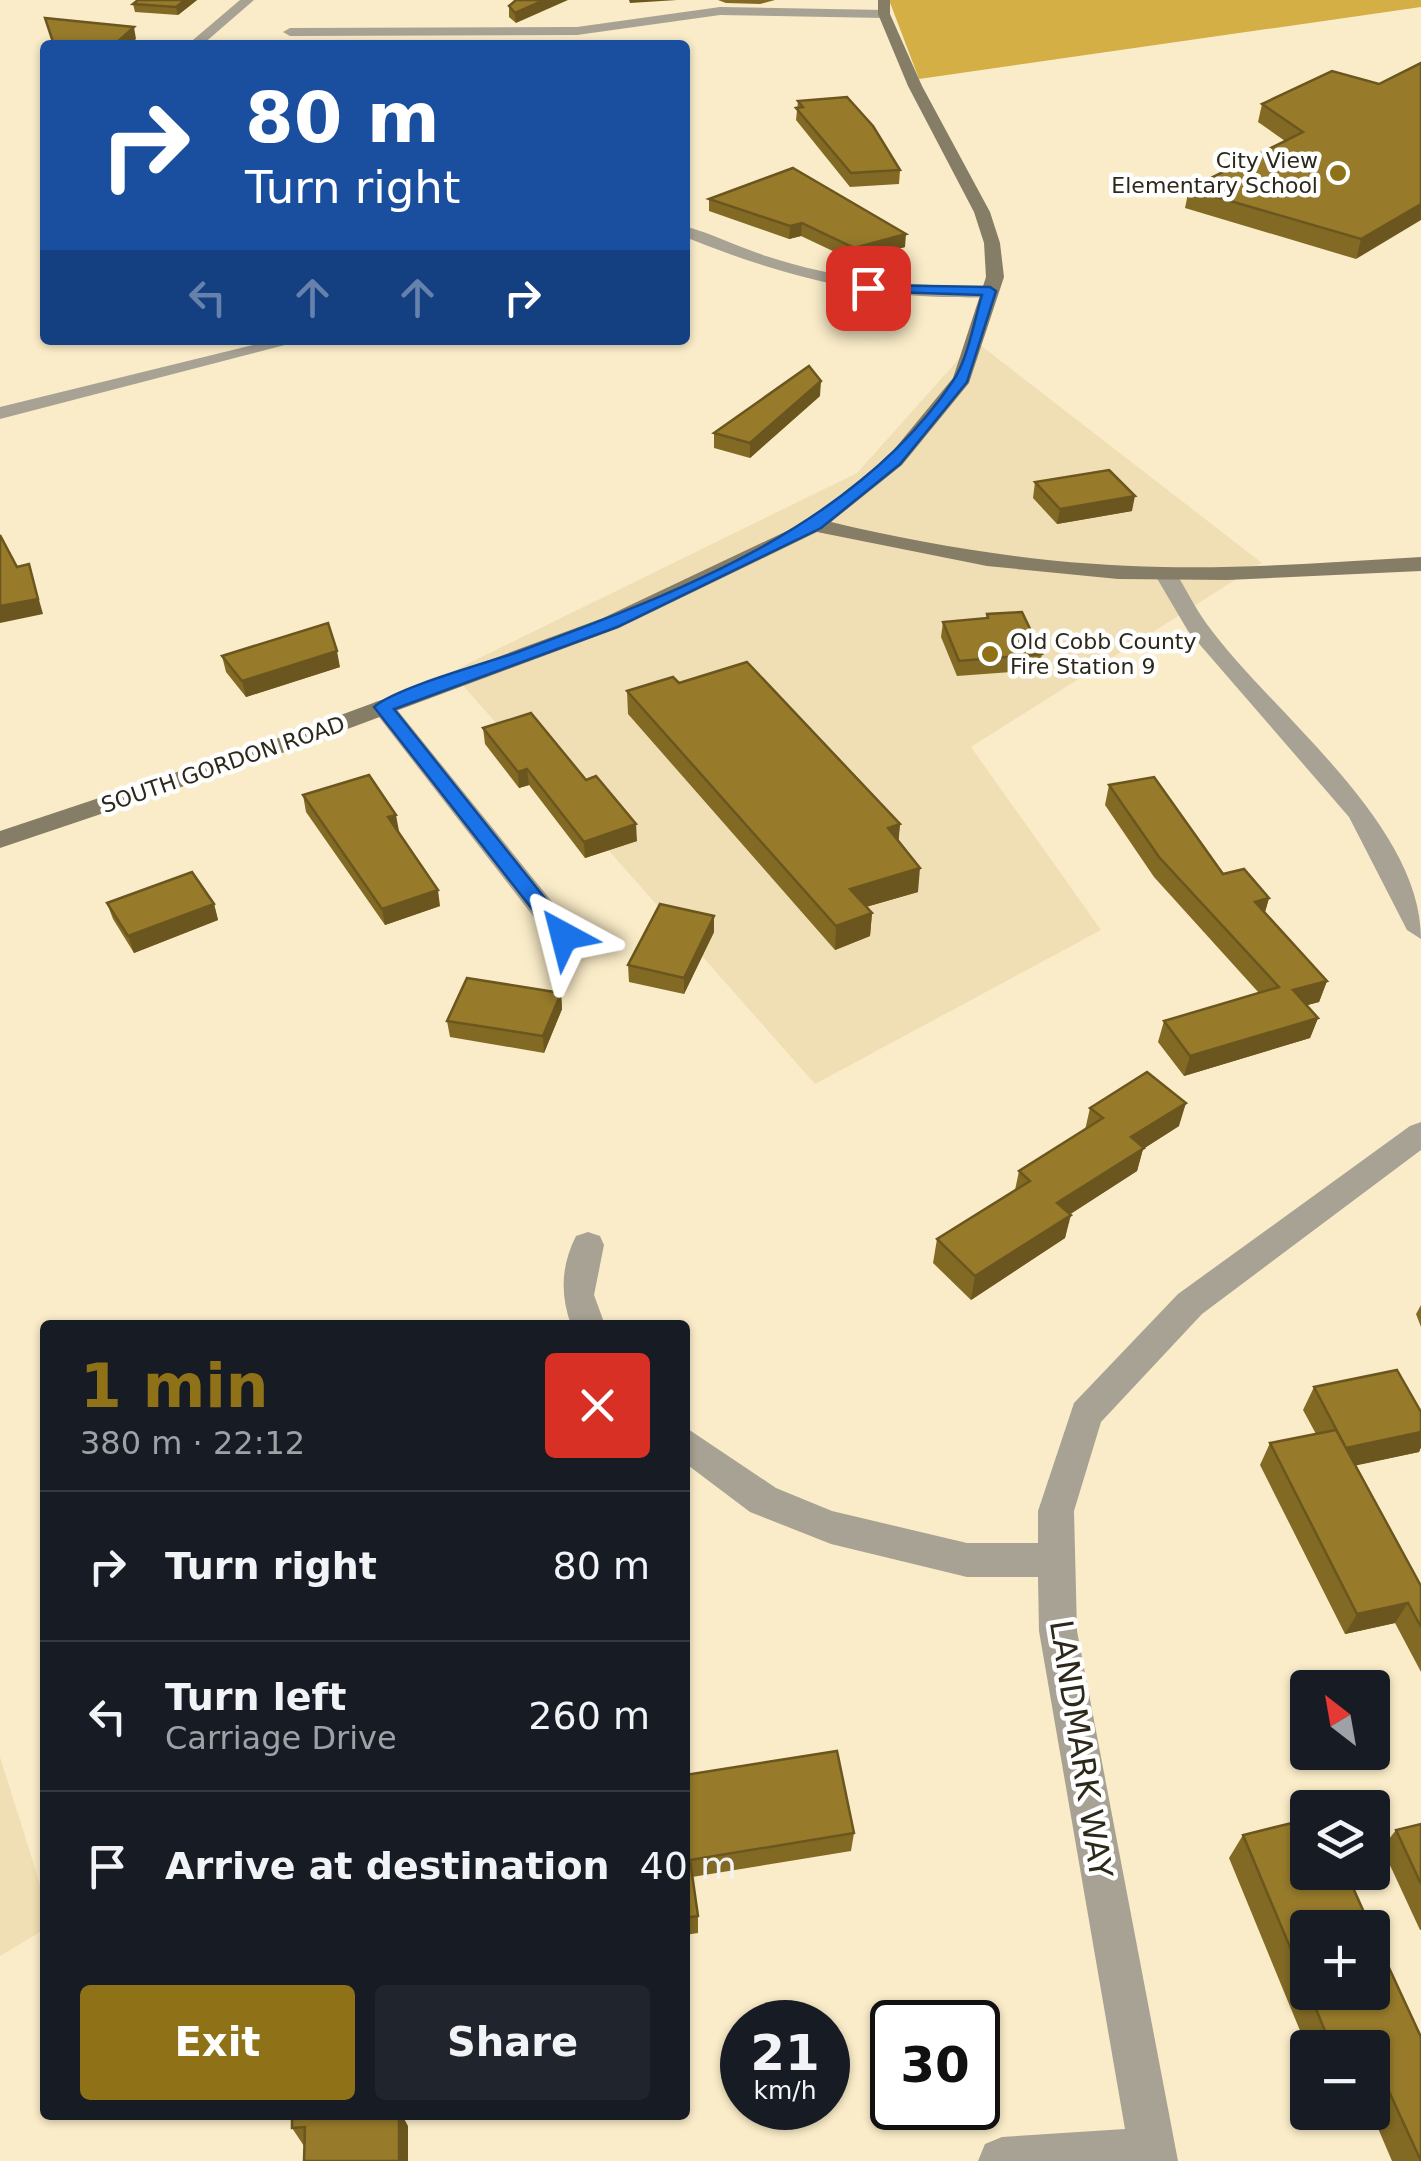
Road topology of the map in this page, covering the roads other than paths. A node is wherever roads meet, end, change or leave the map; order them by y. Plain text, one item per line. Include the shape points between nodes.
1 (248, 0) edge
2 (884, 7) edge
3 (460, 23) junction
4 (290, 32) dead end
5 (200, 40) edge
6 (448, 40) edge
7 (690, 233) edge
8 (990, 291) junction
9 (275, 345) edge
10 (0, 413) edge
11 (816, 525) junction
12 (1421, 564) edge
13 (1166, 575) junction
14 (383, 707) junction
15 (0, 840) edge
16 (1421, 930) edge
17 (564, 936) dead end
18 (1421, 1134) edge
19 (588, 1244) dead end
20 (586, 1320) edge
21 (690, 1447) edge
22 (1057, 1560) junction
23 (1153, 2156) edge
24 (1002, 2161) edge

1 - 5 street
2 - 3 street via 720,12 577,31
2 - 8 street, SOUTH GORDON ROAD via 915,86 982,212 992,243
3 - 4 street
3 - 6 street
7 - 8 street via 844,285
8 - 11 street, SOUTH GORDON ROAD via 962,379 895,461
9 - 10 street
11 - 13 street via 1034,567
11 - 14 street, SOUTH GORDON ROAD via 611,623
12 - 13 street
13 - 16 street via 1196,626 1360,814
14 - 15 street, SOUTH GORDON ROAD
14 - 17 street
18 - 22 street, LANDMARK WAY via 1190,1304 1086,1414 1056,1511
19 - 20 street via 577,1295
21 - 22 street via 763,1500 832,1528 967,1560
22 - 23 street, LANDMARK WAY via 1058,1631
23 - 24 street

